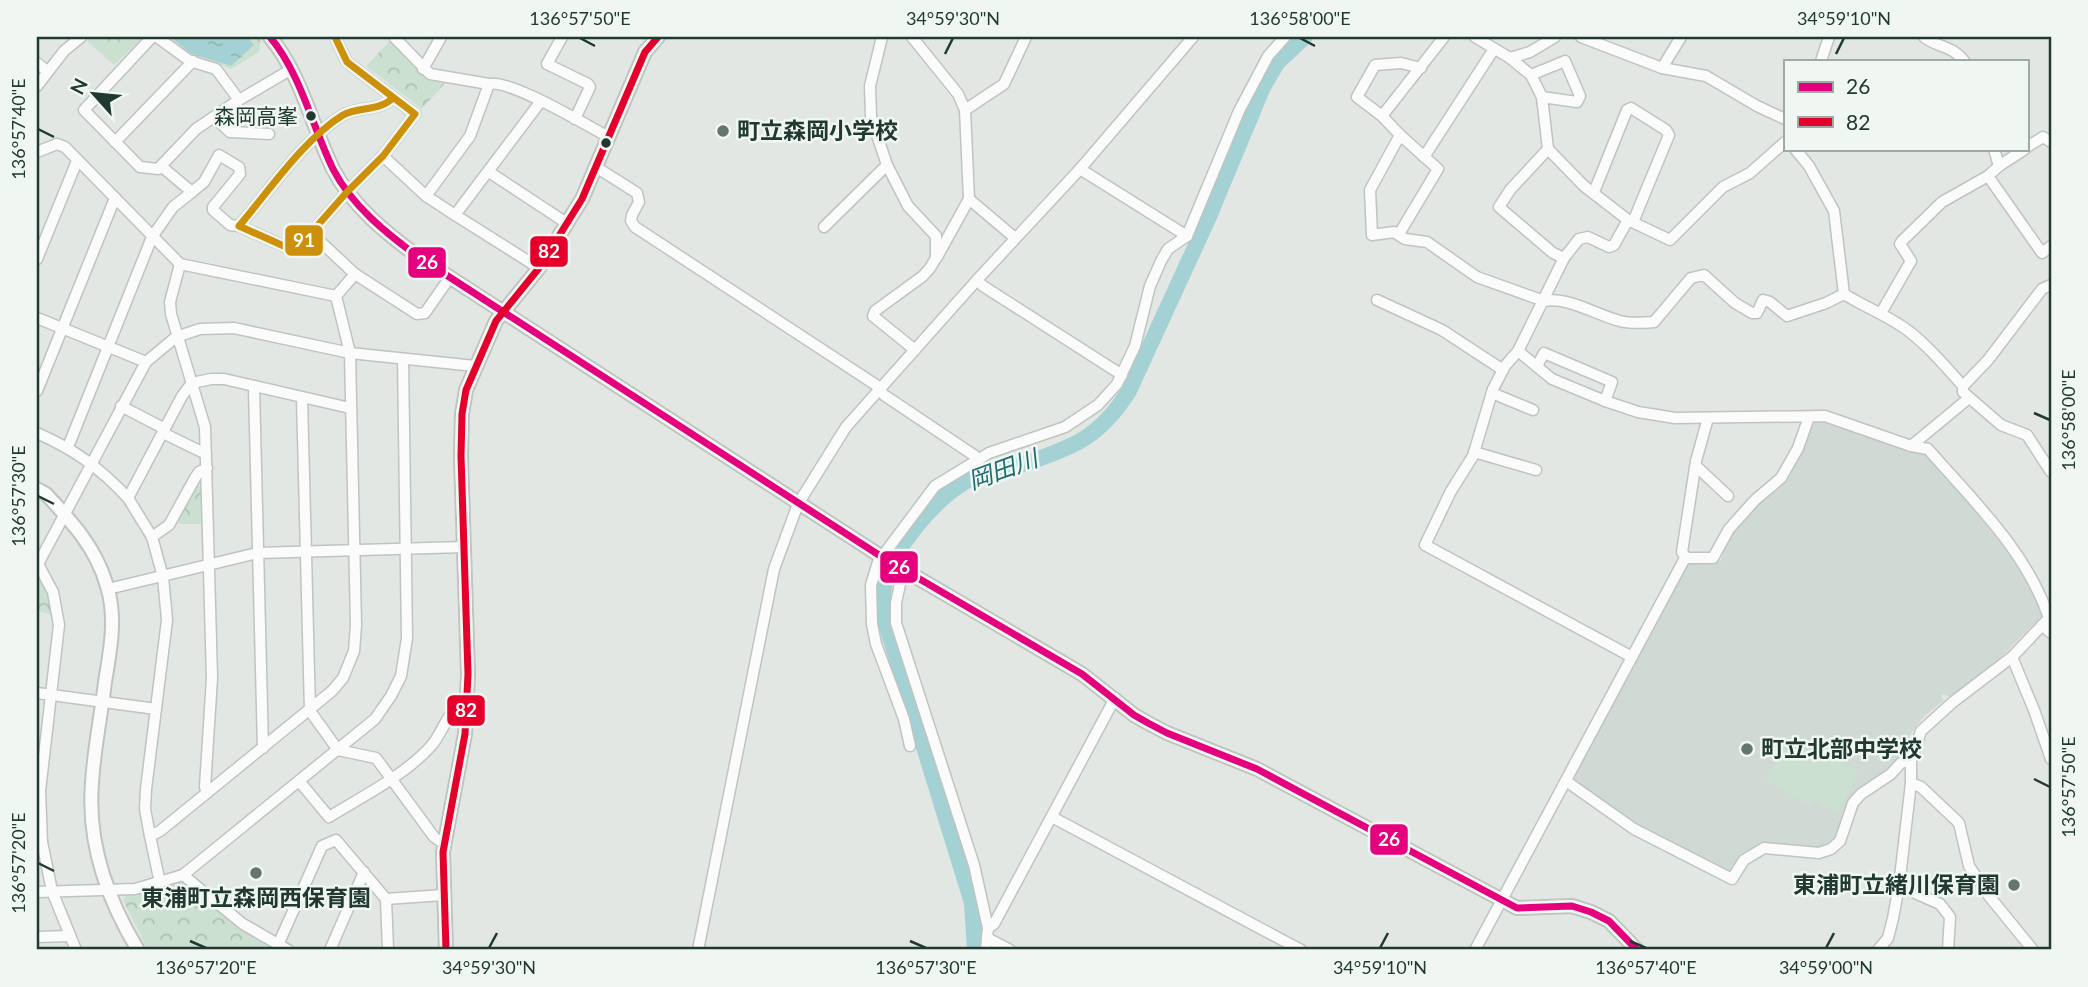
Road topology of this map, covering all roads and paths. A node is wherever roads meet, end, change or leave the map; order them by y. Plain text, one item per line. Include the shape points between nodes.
1 (81, 37) edge
2 (154, 37) edge
3 (270, 37) edge
4 (335, 37) edge
5 (394, 37) edge
6 (441, 37) edge
7 (562, 37) edge
8 (656, 37) edge
9 (882, 37) edge
10 (912, 37) edge
11 (1026, 37) edge
12 (1193, 37) edge
13 (1285, 37) edge
14 (1444, 37) edge
15 (1475, 37) edge
16 (1555, 37) edge
17 (1581, 37) edge
18 (1681, 37) edge
19 (1829, 37) edge
20 (1924, 37) edge
21 (1494, 49) junction
22 (1510, 58) junction
23 (1821, 60) edge
24 (1963, 60) edge
25 (193, 61) junction
26 (37, 63) edge
27 (1421, 68) junction
28 (1662, 68) junction
29 (423, 69) junction
30 (290, 70) junction
31 (47, 71) junction
32 (1531, 75) junction
33 (489, 84) junction
34 (37, 86) edge
35 (1542, 97) junction
36 (393, 98) junction
37 (239, 100) junction
38 (541, 101) junction
39 (965, 110) junction
40 (1382, 116) junction
41 (214, 117) junction
42 (575, 118) junction
43 (1784, 119) edge
44 (317, 133) junction
45 (269, 134) dead end
46 (1400, 135) junction
47 (607, 136) junction
48 (115, 142) junction
49 (2051, 142) edge
50 (1784, 143) edge
51 (2028, 147) edge
52 (1548, 149) junction
53 (1796, 150) edge
54 (1994, 150) edge
55 (2023, 150) edge
56 (37, 152) edge
57 (383, 156) junction
58 (1424, 157) junction
59 (77, 160) junction
60 (887, 165) junction
61 (161, 166) junction
62 (1999, 166) junction
63 (596, 167) junction
64 (1080, 169) junction
65 (489, 172) junction
66 (1988, 176) junction
67 (192, 192) junction
68 (347, 192) junction
69 (1594, 192) junction
70 (426, 196) junction
71 (115, 198) junction
72 (969, 199) junction
73 (455, 215) junction
74 (1631, 221) junction
75 (568, 224) junction
76 (239, 226) junction
77 (824, 227) dead end
78 (311, 233) junction
79 (1399, 234) junction
80 (1187, 236) junction
81 (152, 237) junction
82 (1016, 238) junction
83 (2051, 246) edge
84 (936, 258) junction
85 (1564, 258) junction
86 (37, 259) edge
87 (180, 264) junction
88 (539, 268) junction
89 (355, 274) junction
90 (450, 277) junction
91 (977, 280) junction
92 (2051, 285) edge
93 (1844, 294) junction
94 (336, 296) junction
95 (1377, 300) dead end
96 (1544, 301) junction
97 (502, 311) junction
98 (1881, 313) junction
99 (37, 318) edge
100 (62, 328) junction
101 (176, 337) junction
102 (108, 346) junction
103 (915, 349) junction
104 (1518, 351) junction
105 (350, 353) junction
106 (403, 359) junction
107 (146, 362) junction
108 (475, 366) junction
109 (1536, 366) junction
110 (1503, 370) junction
111 (1122, 375) junction
112 (192, 383) junction
113 (1962, 386) junction
114 (254, 388) junction
115 (37, 391) edge
116 (880, 391) junction
117 (1492, 393) junction
118 (302, 398) junction
119 (1969, 398) junction
120 (1605, 401) junction
121 (121, 406) junction
122 (350, 408) junction
123 (1533, 410) dead end
124 (1809, 417) junction
125 (1708, 418) junction
126 (164, 431) junction
127 (37, 433) edge
128 (1911, 446) junction
129 (68, 447) junction
130 (1474, 452) junction
131 (206, 454) junction
132 (978, 460) junction
133 (91, 463) junction
134 (1696, 466) junction
135 (207, 468) junction
136 (1536, 470) dead end
137 (2051, 472) edge
138 (37, 489) edge
139 (1728, 496) dead end
140 (128, 498) junction
141 (798, 504) junction
142 (64, 514) junction
143 (152, 537) junction
144 (464, 547) junction
145 (405, 548) junction
146 (354, 550) junction
147 (305, 551) junction
148 (257, 553) junction
149 (1685, 556) dead end
150 (883, 557) junction
151 (37, 564) edge
152 (208, 565) junction
153 (903, 570) junction
154 (163, 577) junction
155 (108, 589) junction
156 (2048, 620) edge
157 (2051, 633) edge
158 (1632, 657) junction
159 (2012, 657) junction
160 (37, 692) edge
161 (51, 694) junction
162 (1115, 698) junction
163 (466, 701) junction
164 (103, 702) junction
165 (156, 709) junction
166 (310, 711) junction
167 (910, 746) dead end
168 (263, 748) junction
169 (338, 750) junction
170 (2051, 759) edge
171 (1911, 760) junction
172 (391, 778) junction
173 (299, 781) junction
174 (1566, 781) junction
175 (1911, 783) junction
176 (207, 793) junction
177 (1052, 817) junction
178 (150, 836) junction
179 (40, 842) edge
180 (444, 844) junction
181 (363, 873) junction
182 (183, 874) junction
183 (160, 883) junction
184 (1899, 886) junction
185 (52, 891) junction
186 (108, 891) junction
187 (37, 892) edge
188 (443, 895) junction
189 (386, 899) junction
190 (1502, 901) junction
191 (988, 933) junction
192 (70, 936) junction
193 (37, 937) edge
194 (283, 947) edge
195 (76, 950) edge
196 (138, 950) edge
197 (330, 950) edge
198 (388, 950) edge
199 (446, 950) edge
200 (698, 950) edge
201 (986, 950) edge
202 (1010, 950) edge
203 (1301, 950) edge
204 (1475, 950) edge
205 (1637, 950) edge
206 (1878, 950) edge
207 (1948, 950) edge
208 (2033, 950) edge

1 - 31 street
2 - 25 street
2 - 48 street via 86,104 84,110
3 - 30 street
4 - 36 street via 348,61
5 - 29 street
6 - 29 street
7 - 42 street via 547,64 590,87
8 - 47 street
9 - 60 street via 869,97
10 - 39 street via 958,94
11 - 39 street via 1004,84
12 - 64 street
13 - 80 street via 1268,56 1239,111
14 - 27 street
15 - 21 street
16 - 22 street
17 - 28 street
18 - 28 street
19 - 23 street
20 - 24 street via 1956,51
21 - 22 street
21 - 58 street
22 - 32 street
25 - 37 street via 216,69
25 - 48 street
26 - 31 street
27 - 40 street
27 - 40 street via 1401,63 1375,65 1357,97
28 - 43 street via 1706,76
29 - 33 street via 445,78
30 - 37 street
30 - 44 street
31 - 34 street
32 - 35 street
32 - 35 street via 1564,61 1580,96 1577,102
33 - 38 street via 497,82
33 - 70 street via 470,136
35 - 52 street
36 - 44 street via 381,107 344,114
36 - 57 street via 415,114
37 - 41 street
38 - 42 street
38 - 65 street
39 - 72 street
40 - 46 street
41 - 45 street via 230,132
41 - 61 street
42 - 47 street
44 - 68 street
44 - 76 street
46 - 58 street
46 - 79 street via 1370,190 1372,234
47 - 63 street
48 - 61 street via 140,167
49 - 51 street via 2043,137
50 - 74 street via 1750,173 1723,187 1670,240
52 - 69 street
52 - 85 street via 1499,206
53 - 93 street via 1834,211
54 - 62 street
55 - 62 street
56 - 59 street via 60,144
57 - 68 street
57 - 70 street
58 - 79 street via 1438,169
59 - 71 street
59 - 86 street
60 - 77 street
60 - 84 street via 914,215 936,236
61 - 67 street
62 - 66 street
63 - 75 street
63 - 116 street via 637,193 639,202 631,221 635,227
64 - 80 street
64 - 82 street
65 - 73 street
65 - 75 street
66 - 83 street via 2042,253
66 - 98 street via 1942,202 1902,241 1911,261
67 - 76 street via 204,182 219,155 239,167 240,174 213,207 230,225
67 - 81 street via 173,207
68 - 78 street
68 - 90 street via 392,238
69 - 74 street
69 - 74 street via 1627,110 1631,108 1666,130 1669,135
70 - 73 street
71 - 81 street
71 - 100 street
72 - 82 street
72 - 84 street
73 - 88 street
74 - 85 street via 1614,245 1588,237 1578,239
75 - 88 street
76 - 78 street via 295,251
78 - 89 street
79 - 96 street via 1427,242 1477,277
80 - 111 street via 1168,249 1161,261 1150,286 1138,340
81 - 87 street
81 - 102 street
82 - 91 street
84 - 103 street via 923,276 874,314
85 - 96 street
87 - 94 street
87 - 101 street via 170,302
88 - 97 street
89 - 90 street via 417,314 425,313
89 - 94 street
90 - 97 street
91 - 103 street
91 - 111 street
92 - 113 street via 2042,289 1989,360
93 - 96 street via 1787,317 1763,300 1757,313 1752,313 1698,275 1654,322 1642,323
93 - 98 street
94 - 105 street
95 - 110 street via 1442,330
96 - 104 street
97 - 108 street
97 - 141 street
98 - 113 street via 1922,341
99 - 100 street
100 - 102 street
100 - 115 street
101 - 105 street via 200,329 234,328
101 - 107 street
101 - 112 street
102 - 107 street
102 - 129 street
103 - 116 street
104 - 109 street
104 - 110 street
105 - 106 street
105 - 122 street
106 - 108 street
106 - 145 street
107 - 121 street
108 - 144 street via 462,414
109 - 120 street via 1552,379
109 - 120 street via 1545,353 1612,382
110 - 117 street
111 - 132 street via 1109,394 1079,420
112 - 114 street via 224,380
112 - 126 street
112 - 131 street via 205,427
113 - 119 street
114 - 118 street
114 - 148 street
116 - 132 street
116 - 141 street via 837,439
117 - 123 street
117 - 130 street
118 - 122 street
118 - 147 street
119 - 128 street
119 - 137 street via 2001,425 2027,435
120 - 125 street via 1637,412
121 - 126 street
121 - 133 street
122 - 146 street
124 - 125 street
124 - 128 street via 1825,416
124 - 158 street via 1781,478 1729,529 1717,554 1685,558
125 - 134 street
126 - 131 street
126 - 140 street
127 - 129 street
128 - 156 street via 1928,449 1998,526 2040,590
129 - 133 street
130 - 136 street
130 - 158 street via 1425,545
131 - 135 street
132 - 150 street via 935,486
133 - 140 street
133 - 142 street
134 - 139 street
134 - 149 street
135 - 143 street via 195,478 169,525
135 - 152 street
138 - 142 street
140 - 143 street
141 - 150 street
141 - 200 street via 774,569
142 - 151 street
142 - 155 street via 88,541
143 - 154 street
144 - 145 street
144 - 163 street
145 - 146 street
145 - 169 street via 407,638 401,676 375,719
146 - 147 street
146 - 166 street via 354,651 343,678
147 - 148 street
147 - 166 street
148 - 152 street
148 - 168 street
150 - 153 street
150 - 167 street via 871,585 872,624
151 - 161 street via 53,592 59,625
152 - 154 street
152 - 176 street via 212,678
153 - 162 street
153 - 191 street via 896,623 968,843
154 - 155 street
154 - 165 street via 167,620
155 - 164 street via 112,630
156 - 157 street
156 - 159 street
158 - 174 street
159 - 170 street
159 - 171 street via 1932,720 1921,732
160 - 161 street
161 - 164 street
161 - 179 street via 40,791
162 - 177 street
162 - 190 street via 1167,733 1257,769
163 - 172 street via 454,708 432,746
163 - 180 street via 465,734
164 - 165 street
164 - 186 street via 91,784 98,858
165 - 178 street via 145,809
166 - 168 street
166 - 169 street
168 - 176 street
169 - 172 street via 376,758
169 - 173 street
171 - 174 street via 1861,794 1853,803 1840,841 1831,849 1819,853 1764,848 1744,860 1732,879 1634,829
171 - 175 street
172 - 173 street via 329,817
172 - 180 street
173 - 182 street
174 - 190 street
175 - 184 street
175 - 208 street via 1959,823 1969,866
176 - 178 street
177 - 191 street
177 - 203 street
178 - 183 street
179 - 185 street
180 - 188 street
181 - 189 street
181 - 194 street via 336,840 322,846
181 - 197 street
182 - 183 street
182 - 194 street via 243,924
183 - 186 street
184 - 206 street via 1888,938
184 - 207 street via 1940,904 1950,917
185 - 186 street
185 - 187 street
185 - 192 street
186 - 196 street
188 - 189 street
188 - 199 street
189 - 198 street
190 - 204 street
190 - 205 street via 1517,908 1572,906 1591,912 1609,921
191 - 201 street
191 - 202 street
192 - 193 street
192 - 195 street

